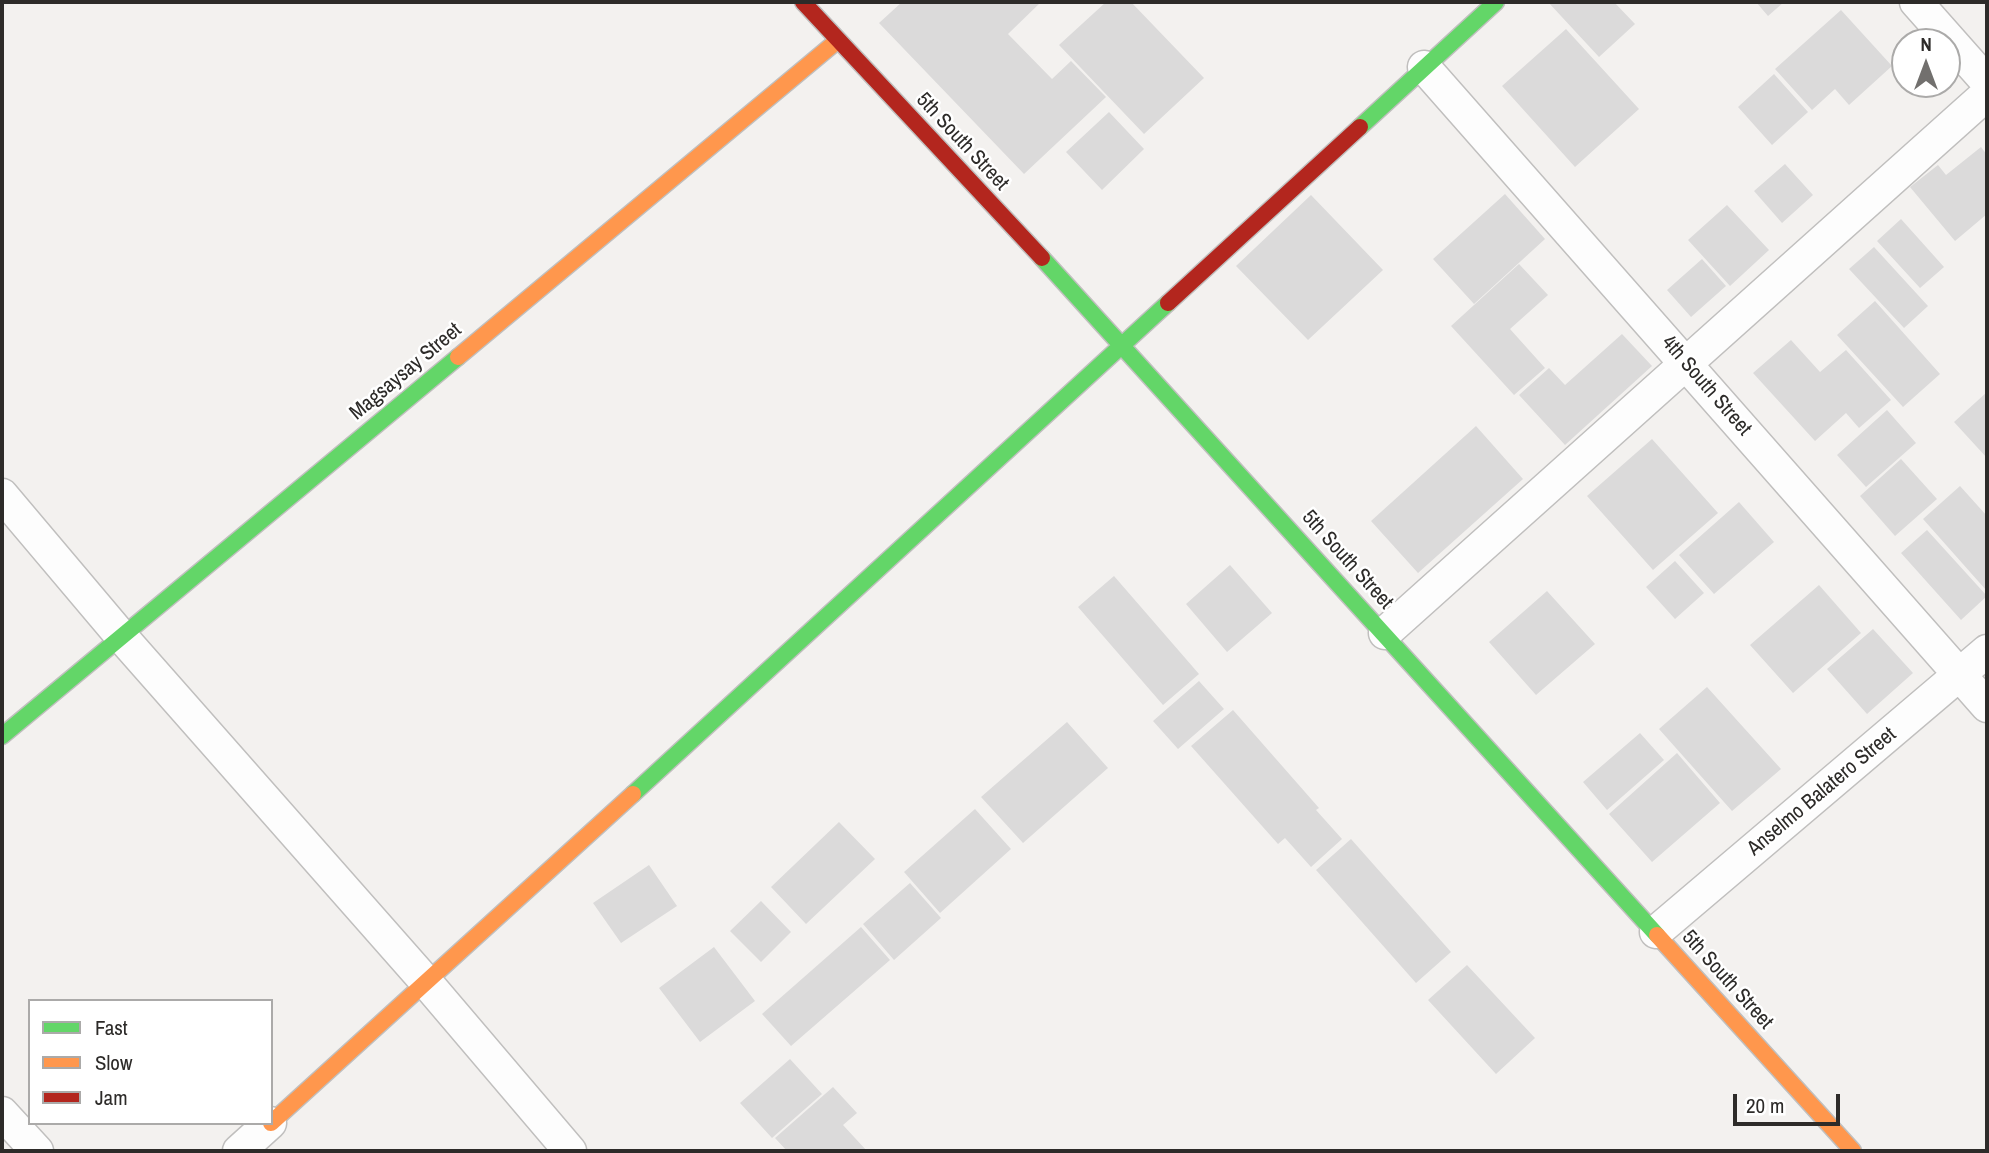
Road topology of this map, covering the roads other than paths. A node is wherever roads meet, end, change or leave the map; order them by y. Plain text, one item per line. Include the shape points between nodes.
1 (803, 2) edge
2 (1496, 2) edge
3 (1916, 2) edge
4 (838, 41) junction
5 (1423, 67) junction
6 (1987, 82) edge
7 (1987, 94) edge
8 (1122, 343) junction
9 (1686, 362) junction
10 (2, 495) edge
11 (1385, 634) junction
12 (121, 636) junction
13 (1987, 651) edge
14 (1960, 674) junction
15 (1987, 706) edge
16 (2, 736) edge
17 (1656, 932) junction
18 (427, 983) junction
19 (2, 1113) edge
20 (273, 1121) edge
21 (269, 1125) edge
22 (37, 1151) edge
23 (239, 1151) edge
24 (570, 1151) edge
25 (1853, 1151) edge

1 - 4 street, 5th South Street
2 - 5 street
3 - 6 street
4 - 8 street, 5th South Street
4 - 12 street, Magsaysay Street
5 - 8 street
5 - 9 street, 4th South Street
7 - 9 street
8 - 11 street, 5th South Street
8 - 18 street
9 - 11 street
9 - 14 street, 4th South Street
10 - 12 street
11 - 17 street, 5th South Street
12 - 16 street, Magsaysay Street
12 - 18 street
13 - 14 street, Anselmo Balatero Street
14 - 15 street, 4th South Street
14 - 17 street, Anselmo Balatero Street
17 - 25 street, 5th South Street
18 - 20 street
18 - 24 street
19 - 22 street
21 - 23 street

